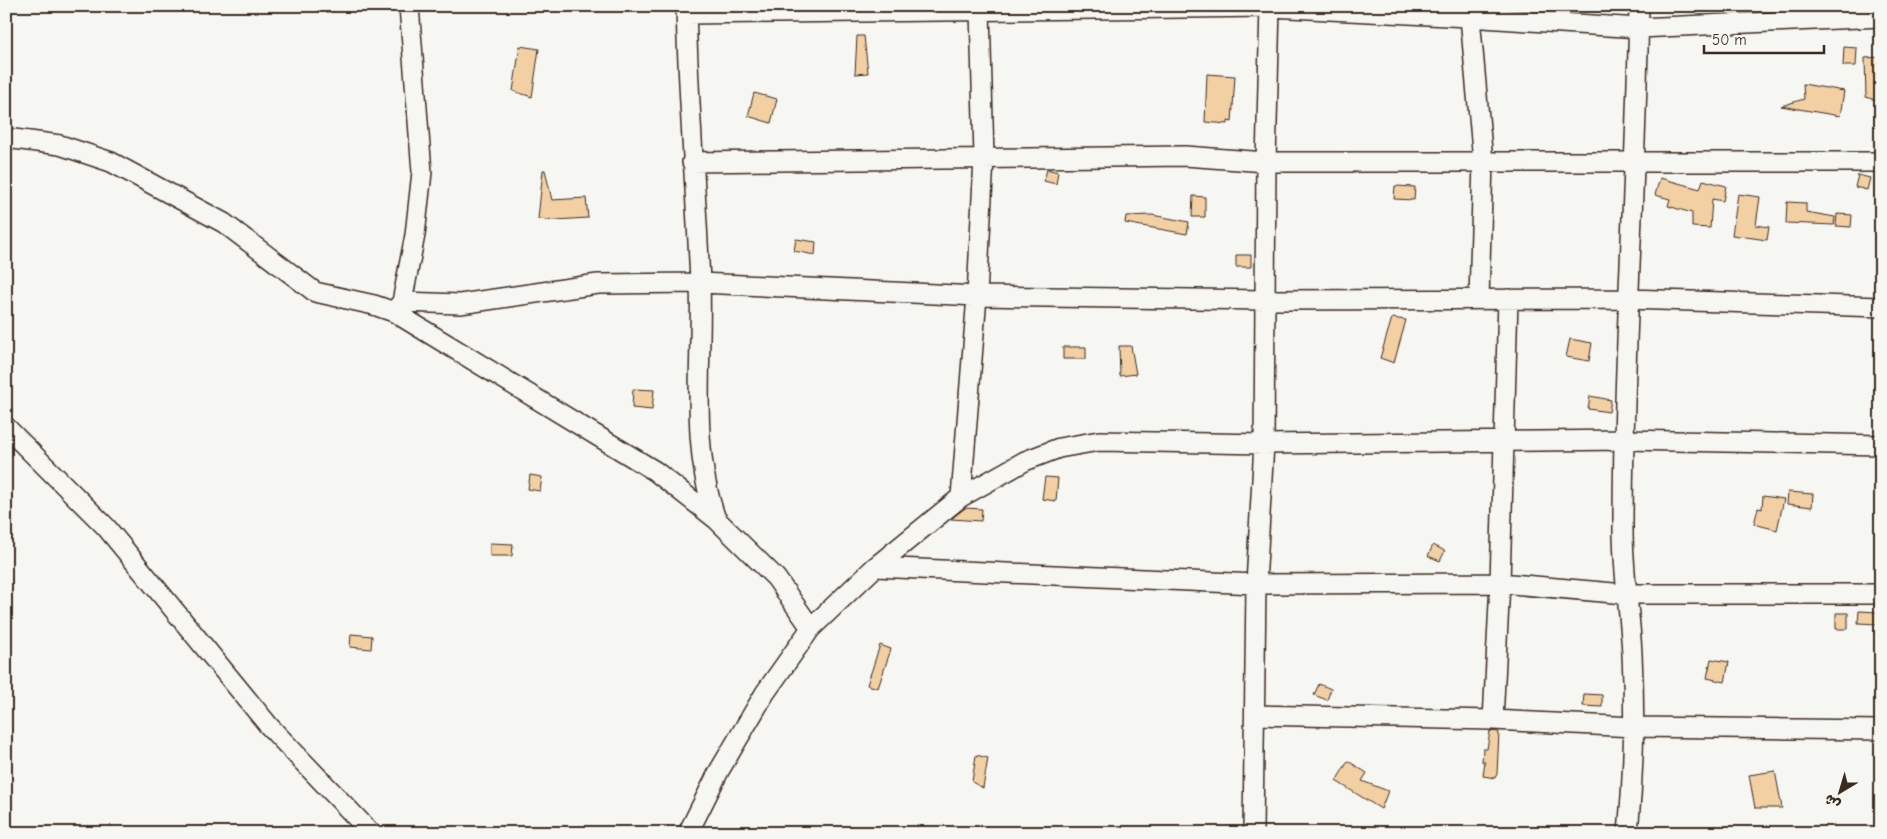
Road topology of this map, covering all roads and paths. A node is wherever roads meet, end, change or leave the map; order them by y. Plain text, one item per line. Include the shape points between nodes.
1 (409, 6) edge
2 (1639, 6) edge
3 (1270, 7) edge
4 (686, 10) edge
5 (980, 10) junction
6 (1468, 11) edge
7 (1881, 17) edge
8 (1638, 28) junction
9 (6, 138) edge
10 (984, 158) junction
11 (692, 162) junction
12 (1266, 162) junction
13 (1482, 162) junction
14 (1635, 162) junction
15 (1881, 162) edge
16 (700, 283) junction
17 (977, 296) junction
18 (1479, 299) junction
19 (1508, 299) junction
20 (1628, 299) junction
21 (1266, 300) junction
22 (398, 307) junction
23 (1881, 307) edge
24 (6, 427) edge
25 (1625, 440) junction
26 (1504, 441) junction
27 (1264, 444) junction
28 (1881, 445) edge
29 (961, 497) junction
30 (716, 519) junction
31 (875, 567) junction
32 (1500, 583) junction
33 (1256, 584) junction
34 (1625, 594) junction
35 (1881, 594) edge
36 (811, 628) junction
37 (1255, 715) junction
38 (1493, 720) junction
39 (1634, 727) junction
40 (1881, 730) edge
41 (371, 833) edge
42 (688, 833) edge
43 (1253, 833) edge
44 (1628, 833) edge

1 - 22 street via 422,172 414,235
2 - 8 street
3 - 5 street
3 - 6 street
3 - 12 street
4 - 5 street
4 - 11 street
5 - 10 street
6 - 8 street
6 - 13 street
7 - 8 street
8 - 14 street
9 - 22 street via 60,145 111,162 224,223 315,292
10 - 11 street
10 - 12 street via 1185,156
10 - 17 street
11 - 16 street
12 - 13 street
12 - 21 street
13 - 14 street
13 - 18 street
14 - 15 street
14 - 20 street
16 - 17 street
16 - 22 street via 598,284 460,304
16 - 30 street via 700,436 707,494
17 - 21 street
17 - 29 street
18 - 19 street
18 - 21 street
19 - 20 street
19 - 26 street
20 - 23 street
20 - 25 street
21 - 27 street
22 - 30 street via 655,472
24 - 41 street via 106,527 269,726
25 - 26 street
25 - 28 street
25 - 34 street
26 - 27 street
26 - 32 street
27 - 29 street via 1099,441 1059,448 1025,461
27 - 33 street
29 - 31 street
30 - 36 street via 776,578
31 - 33 street
31 - 36 street
32 - 33 street
32 - 34 street
32 - 38 street
33 - 37 street
34 - 35 street
34 - 39 street via 1632,653
36 - 42 street via 765,693 723,763
37 - 38 street
37 - 43 street
38 - 39 street
39 - 40 street
39 - 44 street

